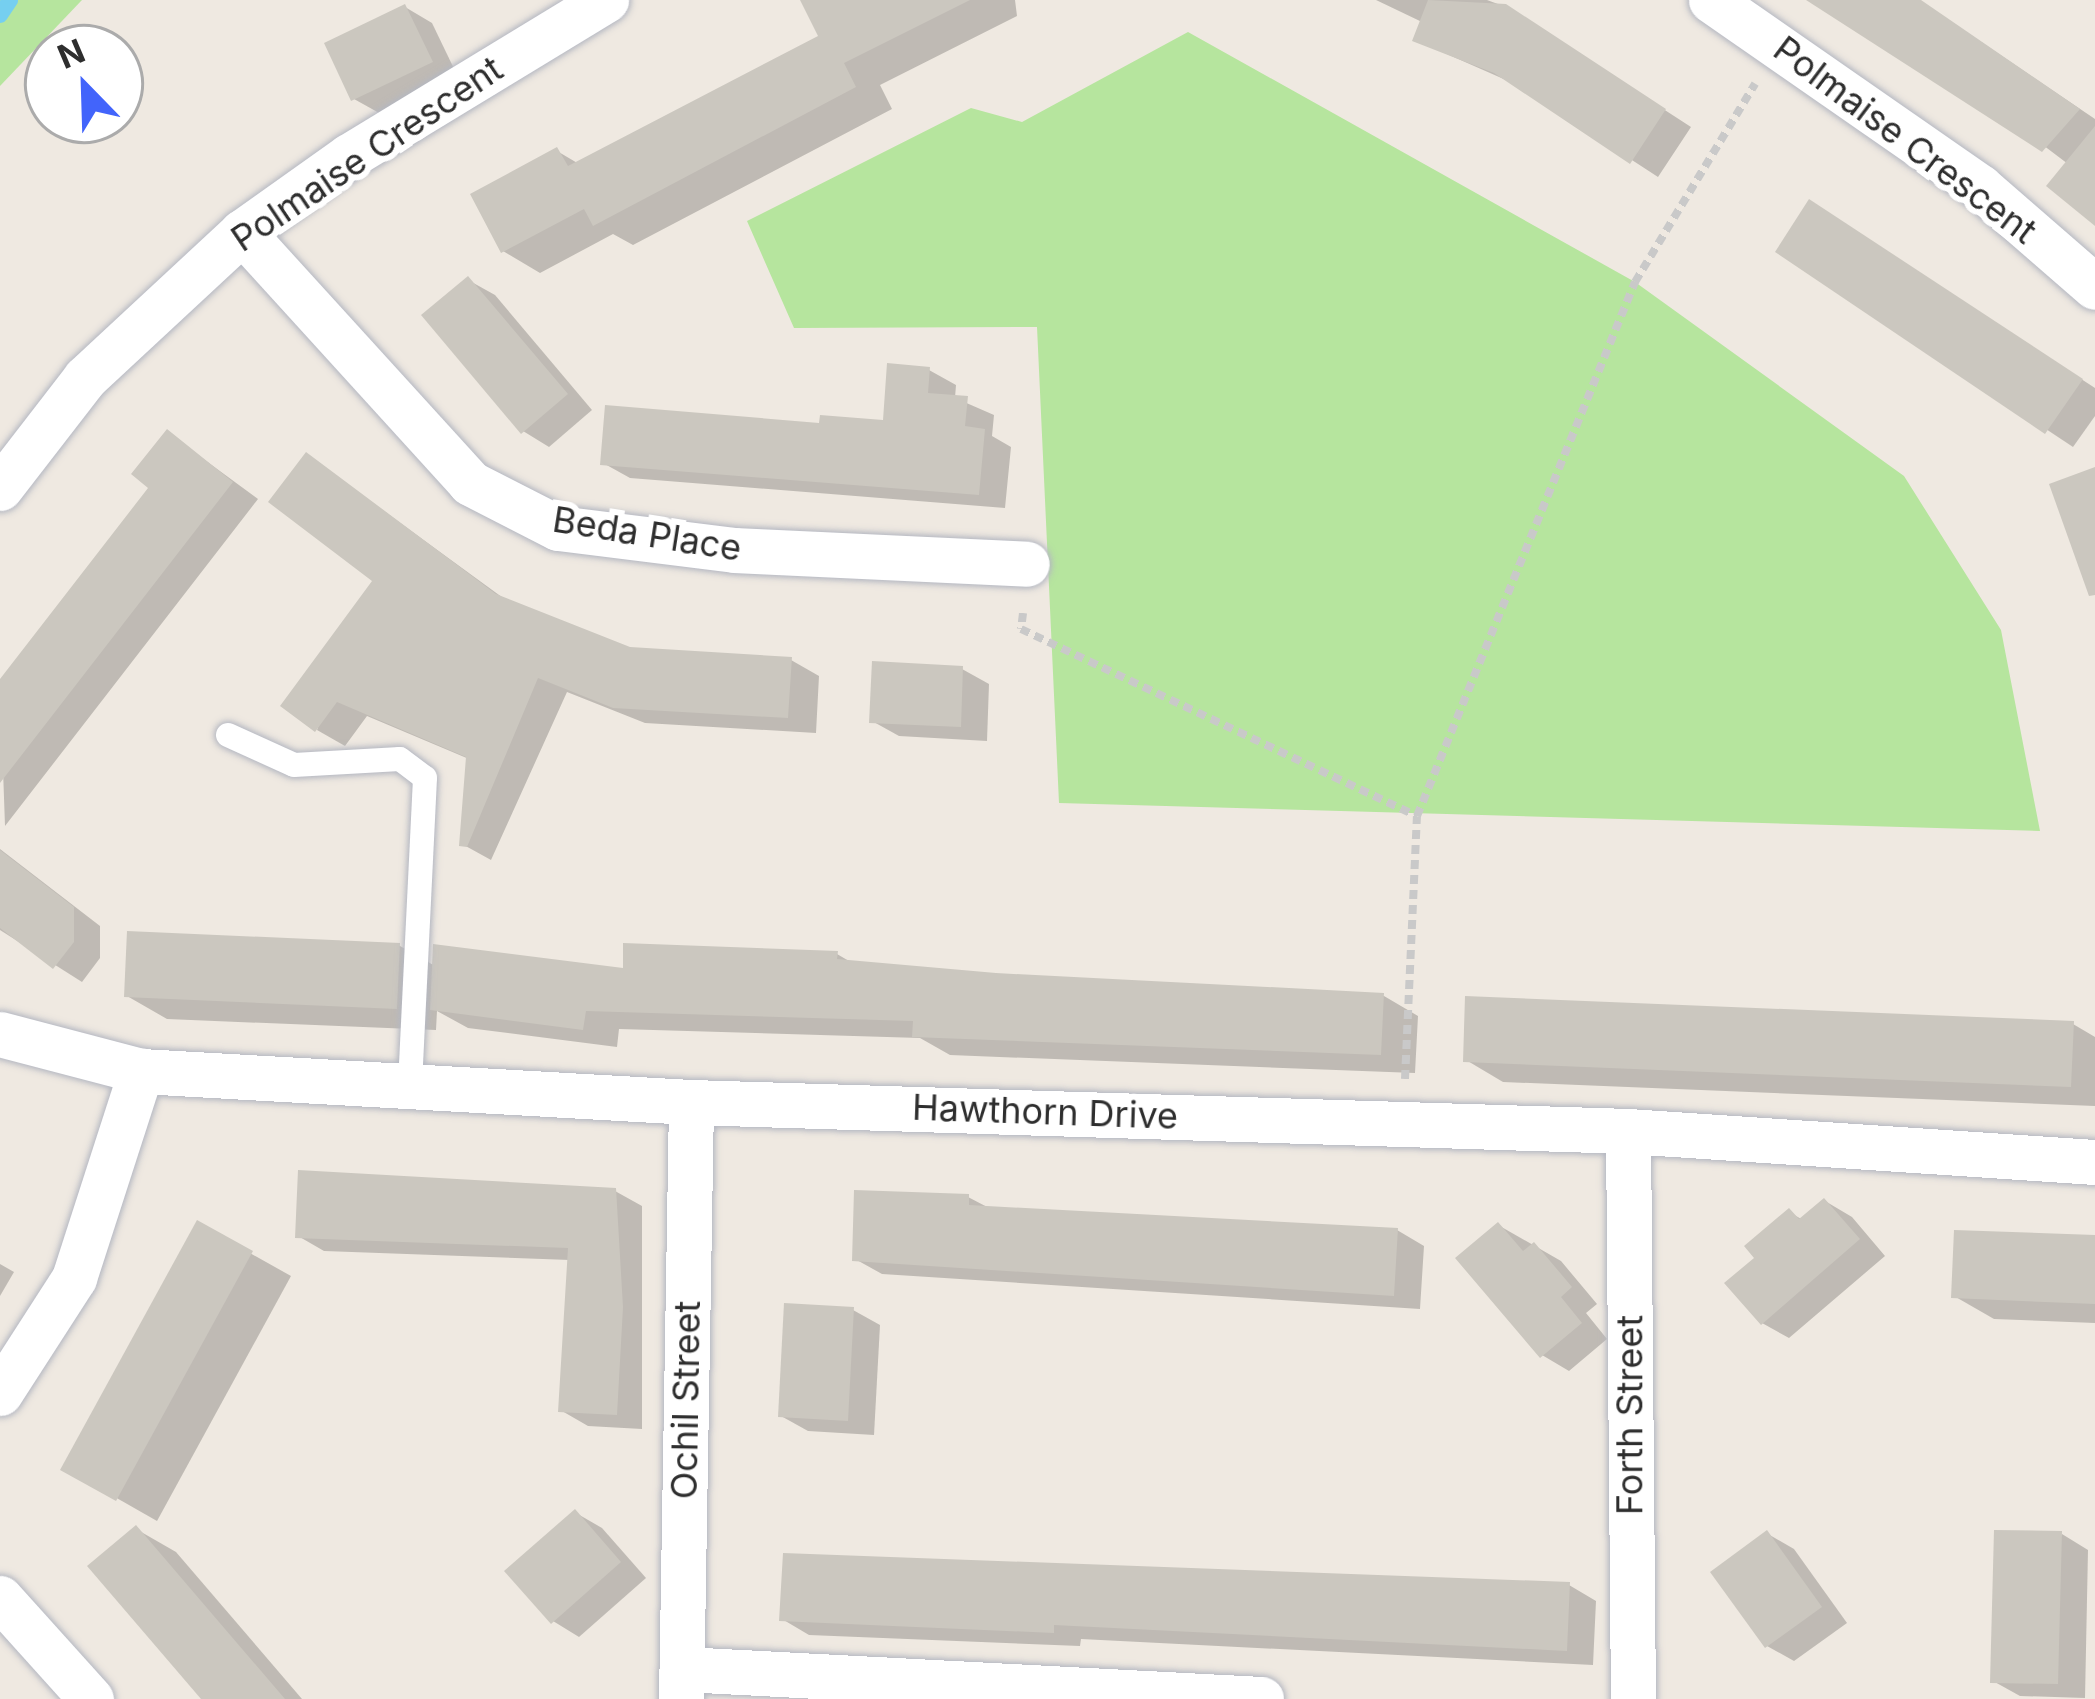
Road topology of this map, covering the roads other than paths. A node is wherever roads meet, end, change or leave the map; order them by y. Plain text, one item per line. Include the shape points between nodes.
1 (606, 0) edge
2 (1711, 0) edge
3 (242, 232) junction
4 (2095, 287) edge
5 (0, 488) edge
6 (1027, 564) road end
7 (228, 735) dead end
8 (0, 1034) edge
9 (141, 1071) junction
10 (410, 1086) junction
11 (691, 1102) junction
12 (1628, 1131) junction
13 (2095, 1162) edge
14 (0, 1393) edge
15 (0, 1598) edge
16 (682, 1684) edge
17 (91, 1699) edge
18 (1261, 1699) edge
19 (1633, 1699) edge

1 - 3 street, Polmaise Crescent via 349,156
2 - 4 street, Polmaise Crescent via 1979,187
3 - 5 street, Polmaise Crescent via 85,378
3 - 6 street, Beda Place via 470,483 558,528 735,550
7 - 10 lane via 294,765 400,759 425,778
8 - 9 street, Hawthorn Drive
9 - 10 street, Hawthorn Drive
9 - 14 street via 74,1278
10 - 11 street, Hawthorn Drive
11 - 12 street, Hawthorn Drive
11 - 16 street, Ochil Street
12 - 13 street, Hawthorn Drive
12 - 19 street, Forth Street
15 - 17 street
16 - 18 street

